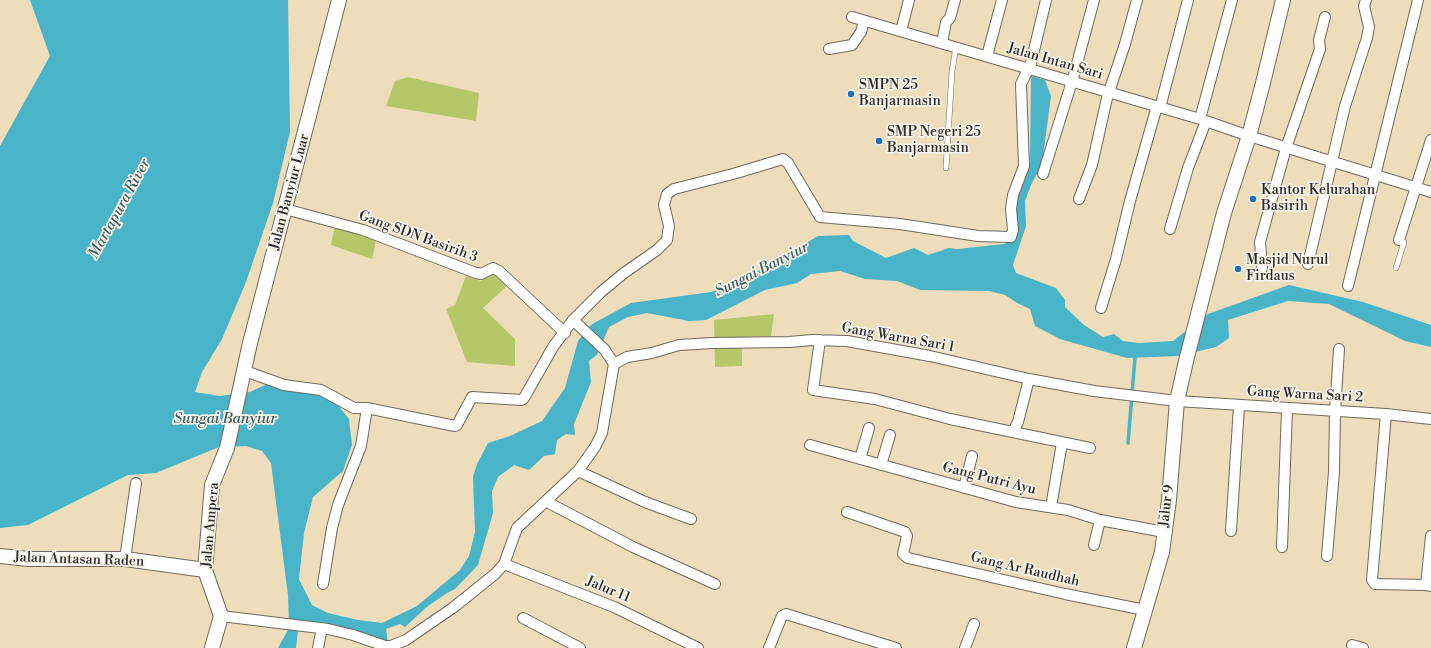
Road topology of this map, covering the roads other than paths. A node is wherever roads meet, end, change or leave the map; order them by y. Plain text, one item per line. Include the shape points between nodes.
1 (339, 0) edge
2 (909, 0) edge
3 (954, 0) edge
4 (1002, 0) edge
5 (1046, 0) edge
6 (1094, 0) edge
7 (1137, 0) edge
8 (1188, 0) edge
9 (1232, 0) edge
10 (1283, 0) edge
11 (1366, 0) edge
12 (1418, 0) edge
13 (852, 17) dead end
14 (1324, 17) dead end
15 (864, 21) junction
16 (901, 30) junction
17 (942, 43) junction
18 (956, 47) junction
19 (829, 49) dead end
20 (987, 56) junction
21 (1028, 69) junction
22 (1071, 81) junction
23 (1110, 92) junction
24 (1159, 107) junction
25 (1203, 120) junction
26 (1249, 136) junction
27 (1431, 140) edge
28 (1286, 148) junction
29 (1332, 161) junction
30 (946, 168) dead end
31 (1043, 174) dead end
32 (1376, 175) junction
33 (1417, 187) junction
34 (1431, 192) edge
35 (1079, 199) dead end
36 (285, 209) junction
37 (1170, 229) dead end
38 (1399, 240) joint
39 (1308, 264) dead end
40 (1262, 268) dead end
41 (1396, 268) dead end
42 (1348, 286) dead end
43 (1101, 308) dead end
44 (574, 321) junction
45 (565, 333) junction
46 (820, 340) junction
47 (1339, 349) dead end
48 (614, 364) junction
49 (243, 378) junction
50 (1029, 379) junction
51 (1177, 401) junction
52 (1239, 406) junction
53 (368, 408) junction
54 (1287, 409) junction
55 (1335, 412) junction
56 (1386, 414) junction
57 (1431, 419) edge
58 (869, 428) dead end
59 (1013, 432) junction
60 (890, 435) dead end
61 (1062, 443) junction
62 (810, 445) dead end
63 (227, 448) joint
64 (1090, 448) dead end
65 (972, 456) dead end
66 (860, 459) junction
67 (881, 465) junction
68 (578, 471) junction
69 (136, 483) dead end
70 (964, 488) junction
71 (547, 502) junction
72 (1051, 507) junction
73 (847, 512) dead end
74 (692, 520) dead end
75 (1100, 520) junction
76 (1232, 531) dead end
77 (1164, 532) junction
78 (1431, 536) edge
79 (1094, 545) dead end
80 (1282, 547) dead end
81 (0, 556) edge
82 (1327, 556) dead end
83 (125, 559) junction
84 (504, 564) junction
85 (205, 570) junction
86 (323, 584) dead end
87 (715, 584) dead end
88 (1429, 586) edge
89 (1145, 610) junction
90 (221, 616) junction
91 (523, 618) dead end
92 (974, 624) dead end
93 (317, 628) junction
94 (686, 645) edge
95 (1352, 645) dead end
96 (398, 646) edge
97 (576, 647) edge
98 (212, 648) edge
99 (318, 648) edge
100 (698, 648) edge
101 (769, 648) edge
102 (896, 648) edge
103 (964, 648) edge
104 (1134, 648) edge
105 (1362, 648) edge

1 - 36 street, Jalan Banyiur Luar
2 - 16 street
3 - 17 street
4 - 20 street
5 - 21 street via 1032,63
6 - 22 street
7 - 23 street
8 - 24 street
9 - 25 street
10 - 26 street, Jalur 9
11 - 29 street via 1364,6 1369,27 1367,38 1345,106
12 - 32 street
13 - 15 street, Jalan Intan Sari
14 - 28 street via 1319,40 1320,49
15 - 16 street, Jalan Intan Sari
15 - 19 street via 861,32 852,45
16 - 17 street, Jalan Intan Sari
17 - 18 street, Jalan Intan Sari
18 - 20 street, Jalan Intan Sari
18 - 30 lane
20 - 21 street, Jalan Intan Sari
21 - 22 street, Jalan Intan Sari
21 - 44 street via 1021,84 1024,166 1012,195 1011,237 978,236 900,224 820,217 788,163 779,159 667,194 664,205 669,226 667,240 624,273
22 - 23 street, Jalan Intan Sari
22 - 31 street
23 - 24 street, Jalan Intan Sari
23 - 35 street via 1092,165
24 - 25 street, Jalan Intan Sari
24 - 43 street
25 - 26 street, Jalan Intan Sari
25 - 37 street
26 - 28 street, Jalan Intan Sari
26 - 51 street, Jalur 9 via 1208,271
27 - 33 street
28 - 29 street, Jalan Intan Sari
28 - 40 street via 1260,242
29 - 32 street, Jalan Intan Sari
29 - 39 street
32 - 33 street, Jalan Intan Sari
32 - 42 street
33 - 34 street, Jalan Intan Sari
33 - 38 street
36 - 45 street, Gang SDN Basirih 3 via 362,230 476,273 481,274 493,268
36 - 49 street, Jalan Banyiur Luar
38 - 41 lane via 1404,242
44 - 45 street
44 - 48 street via 605,350
45 - 53 street via 553,347 522,400 472,398 456,425
46 - 48 street, Gang Warna Sari 1 via 679,345 627,357
46 - 50 street, Gang Warna Sari 1 via 847,341 930,356
46 - 59 street via 813,390 875,399 950,419
47 - 55 street
48 - 68 street via 602,433
49 - 53 street via 321,390 354,408
49 - 63 street, Jalan Banyiur Luar
50 - 51 street, Gang Warna Sari 1
50 - 59 street
51 - 52 street, Gang Warna Sari 2
51 - 77 street, Jalur 9
52 - 54 street, Gang Warna Sari 2
52 - 76 street
53 - 86 street via 361,446 338,505
54 - 55 street, Gang Warna Sari 2
54 - 80 street
55 - 56 street, Gang Warna Sari 2
55 - 82 street via 1334,472
56 - 57 street, Gang Warna Sari 2
56 - 88 street via 1372,580 1375,584
58 - 66 street
59 - 61 street
60 - 67 street
61 - 64 street
61 - 72 street
62 - 66 street, Gang Putri Ayu
63 - 85 street, Jalan Ampera via 212,485
65 - 70 street
66 - 67 street, Gang Putri Ayu
67 - 70 street, Gang Putri Ayu
68 - 71 street
68 - 74 street via 645,502
69 - 83 street
70 - 72 street, Gang Putri Ayu via 1016,502
71 - 84 street via 517,528
71 - 87 street via 633,547
72 - 75 street, Gang Putri Ayu
73 - 89 street, Gang Ar Raudhah via 905,532 907,536 903,552 913,559
75 - 77 street, Gang Putri Ayu
75 - 79 street
77 - 89 street, Jalur 9 via 1162,552
78 - 88 street
81 - 83 street, Jalan Antasan Raden via 28,559
83 - 85 street, Jalan Antasan Raden
84 - 94 street, Jalur 11 via 614,607
84 - 96 street via 454,607
85 - 90 street, Jalan Ampera
89 - 104 street, Jalur 9
90 - 93 street
90 - 98 street
91 - 97 street
92 - 103 street
93 - 96 street via 353,635 385,646
93 - 99 street
94 - 100 street, Jalur 11
95 - 105 street
101 - 102 street via 782,616 786,614

